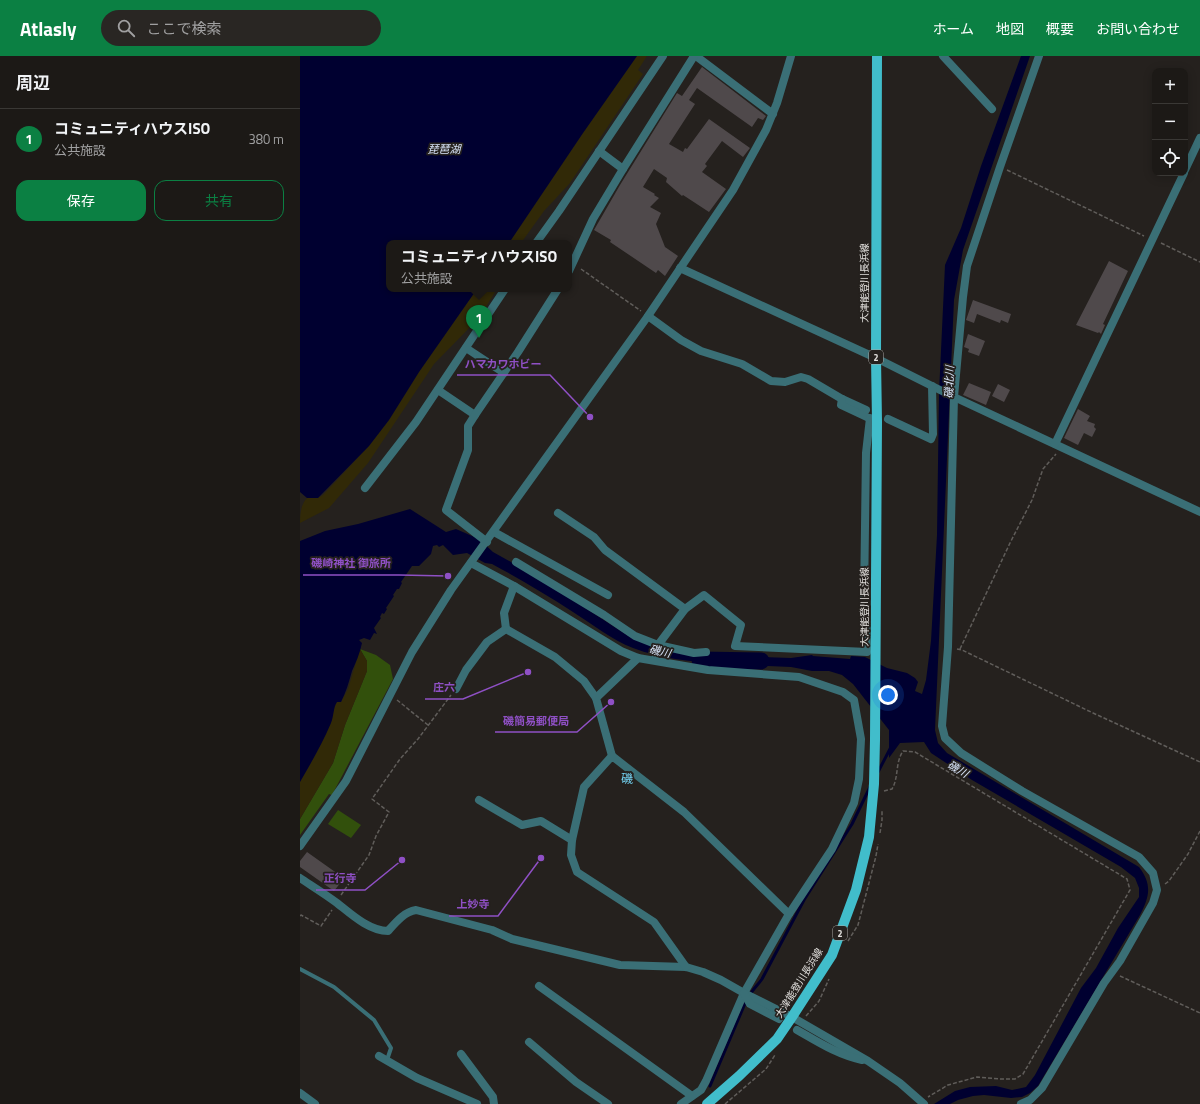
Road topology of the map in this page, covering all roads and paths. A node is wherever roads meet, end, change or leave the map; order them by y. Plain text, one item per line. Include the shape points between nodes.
1 (663, 56) edge
2 (695, 56) edge
3 (791, 56) edge
4 (877, 56) edge
5 (944, 56) edge
6 (1039, 56) edge
7 (992, 109) dead end
8 (773, 114) junction
9 (1200, 138) edge
10 (599, 151) junction
11 (1188, 164) edge
12 (1000, 167) junction
13 (622, 168) junction
14 (1183, 176) edge
15 (1152, 239) junction
16 (538, 240) edge
17 (1200, 262) edge
18 (572, 265) edge
19 (572, 268) edge
20 (680, 268) junction
21 (503, 292) edge
22 (556, 292) edge
23 (648, 316) junction
24 (466, 348) junction
25 (876, 358) junction
26 (504, 372) junction
27 (933, 386) junction
28 (438, 390) junction
29 (952, 396) junction
30 (842, 399) junction
31 (866, 410) dead end
32 (475, 415) junction
33 (888, 419) dead end
34 (874, 420) junction
35 (1058, 446) junction
36 (365, 488) dead end
37 (1200, 512) edge
38 (558, 513) dead end
39 (494, 532) junction
40 (485, 544) junction
41 (516, 562) dead end
42 (471, 563) junction
43 (514, 586) junction
44 (608, 595) dead end
45 (684, 609) junction
46 (506, 629) junction
47 (658, 646) junction
48 (948, 647) junction
49 (960, 649) junction
50 (706, 652) dead end
51 (638, 658) junction
52 (655, 659) junction
53 (456, 689) joint
54 (390, 695) junction
55 (596, 698) junction
56 (428, 725) junction
57 (861, 739) junction
58 (875, 740) junction
59 (612, 756) junction
60 (1200, 762) edge
61 (874, 790) junction
62 (480, 800) dead end
63 (1200, 831) edge
64 (572, 840) junction
65 (300, 846) edge
66 (300, 878) edge
67 (1157, 890) junction
68 (336, 903) junction
69 (789, 914) junction
70 (300, 916) edge
71 (686, 967) junction
72 (300, 969) edge
73 (1111, 972) junction
74 (539, 986) dead end
75 (744, 993) junction
76 (1200, 1013) edge
77 (792, 1017) junction
78 (779, 1019) dead end
79 (797, 1030) dead end
80 (529, 1042) dead end
81 (461, 1054) dead end
82 (379, 1056) dead end
83 (387, 1060) junction
84 (868, 1061) junction
85 (300, 1093) edge
86 (692, 1096) junction
87 (922, 1103) edge
88 (315, 1104) edge
89 (477, 1104) edge
90 (494, 1104) edge
91 (608, 1104) edge
92 (681, 1104) edge
93 (707, 1104) edge
94 (1021, 1104) edge

1 - 10 street
2 - 8 street
2 - 13 street
3 - 8 street
4 - 25 main road, 大津能登川長浜線 / 2
5 - 7 street
6 - 12 street
8 - 20 street via 733,190
9 - 11 street
10 - 13 street
10 - 16 street
12 - 15 path
12 - 29 street via 968,266
13 - 18 street via 593,219
14 - 15 street
15 - 17 path
15 - 35 street
19 - 23 path
20 - 23 street
20 - 25 street
21 - 24 street
22 - 26 street
23 - 30 street via 688,344 742,364 771,381 785,382 801,377
23 - 39 street
24 - 26 street
24 - 28 street
25 - 27 street
25 - 34 main road, 大津能登川長浜線 / 2
26 - 32 street
27 - 29 street
27 - 33 street via 931,438
28 - 32 street
28 - 36 street
29 - 35 street
29 - 48 street
30 - 31 street
30 - 34 street via 842,405
32 - 40 street via 468,426 468,450 446,510
34 - 45 street via 866,453 864,600 867,652 735,646 741,625 704,595
34 - 58 main road, 大津能登川長浜線 / 2
35 - 37 street
35 - 49 path via 1043,469 1032,500
38 - 45 street via 594,537 605,550
39 - 40 street
39 - 44 street
40 - 42 street
41 - 47 street via 635,636
42 - 43 street
42 - 54 street via 430,622
43 - 46 street via 504,613
43 - 51 street via 621,651
45 - 47 street
46 - 53 street via 487,642 466,670
46 - 55 street via 556,657 584,681
47 - 50 street via 694,653
47 - 52 street
48 - 49 path
48 - 67 street via 942,726 945,738 961,753 1022,791 1139,857 1153,873
49 - 60 path
51 - 52 street
51 - 55 street
52 - 57 street via 708,670 799,676 843,692 854,700
53 - 56 path
54 - 56 path
54 - 65 street via 346,781
55 - 59 street
56 - 68 path via 372,799 388,812 369,855
57 - 58 street
57 - 69 street via 859,779 854,803 832,850
58 - 61 main road, 大津能登川長浜線 / 2
59 - 64 street via 584,787
59 - 69 street via 684,812
61 - 77 main road, 大津能登川長浜線 / 2 via 869,837 856,890 832,955
61 - 87 path via 886,791 892,788 896,782 899,757 903,751 915,752 1127,879 1130,885 1130,890 1023,1074 1015,1079 977,1077 948,1085
62 - 64 street via 522,825 541,821
63 - 67 path via 1169,881
64 - 71 street via 571,855 577,872 654,922
66 - 68 street
67 - 73 street via 1153,903
68 - 70 path via 321,926
68 - 71 street via 372,928 381,931 388,931 405,913 416,910 492,930 512,939 620,964
69 - 75 street
71 - 75 street via 721,980
72 - 83 lane via 334,986 374,1020 391,1048
73 - 76 path
73 - 94 street via 1042,1088 1030,1100
74 - 86 street
75 - 77 street
75 - 78 street via 750,1004
75 - 86 street via 706,1081 701,1090
77 - 84 street
77 - 93 main road, 大津能登川長浜線 / 2 via 776,1039
79 - 84 street via 850,1058
80 - 91 street via 576,1082
81 - 90 street via 493,1097
82 - 83 street
83 - 89 street via 417,1078
84 - 87 street via 900,1083
85 - 88 street
86 - 92 street

